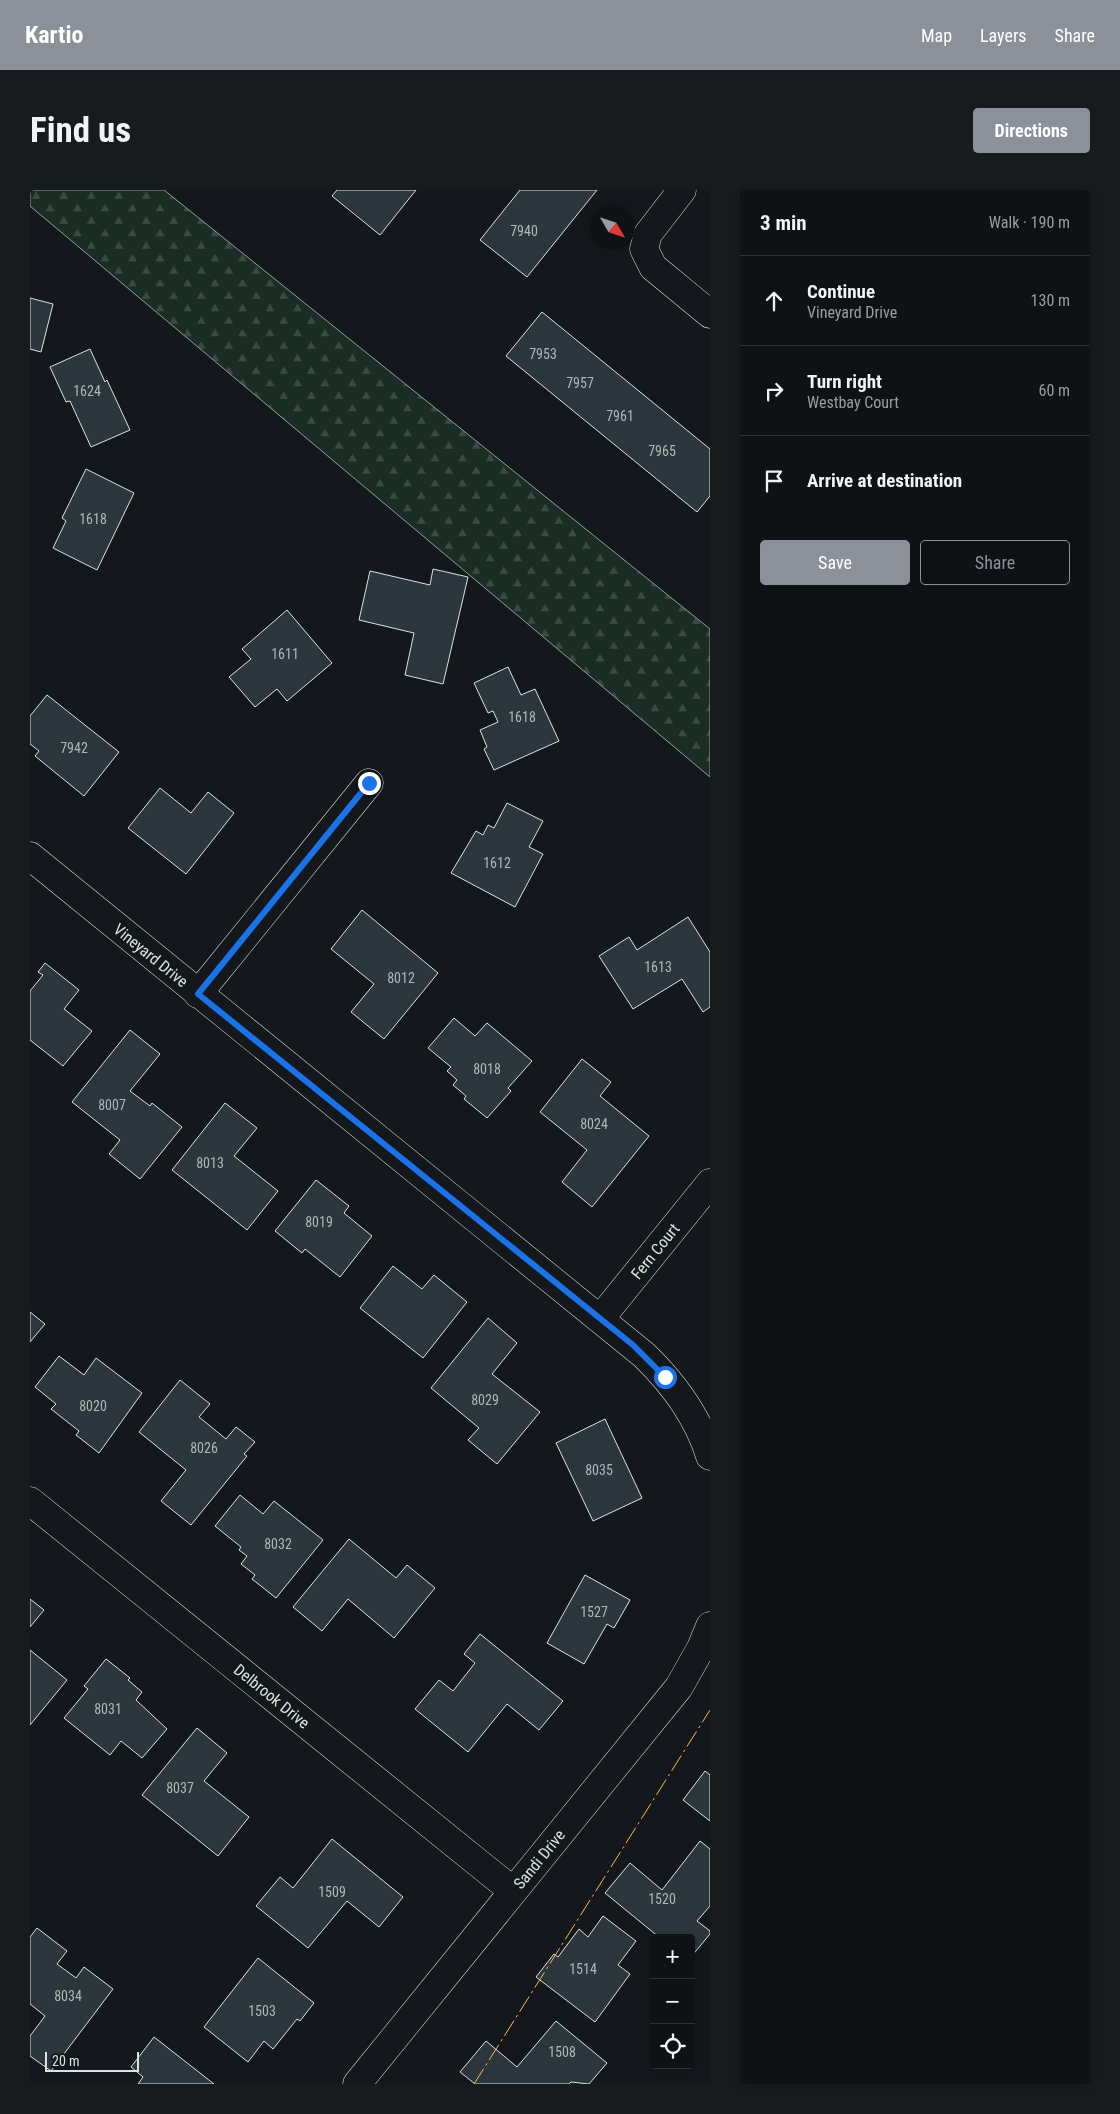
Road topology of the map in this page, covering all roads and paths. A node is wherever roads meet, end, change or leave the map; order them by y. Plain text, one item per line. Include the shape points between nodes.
1 (682, 190) edge
2 (710, 314) edge
3 (369, 783) dead end
4 (30, 856) edge
5 (198, 994) junction
6 (710, 1183) edge
7 (600, 1319) junction
8 (710, 1456) edge
9 (30, 1501) edge
10 (710, 1626) edge
11 (513, 1891) junction
12 (357, 2084) edge

1 - 2 street via 648,234 644,249 654,268
3 - 5 street
4 - 5 street, Vineyard Drive
5 - 7 street, Vineyard Drive
6 - 7 street, Fern Court
7 - 8 street, Vineyard Drive via 644,1354 684,1402
9 - 11 street, Delbrook Drive
10 - 11 street, Sandi Drive via 679,1686
11 - 12 street, Sandi Drive

